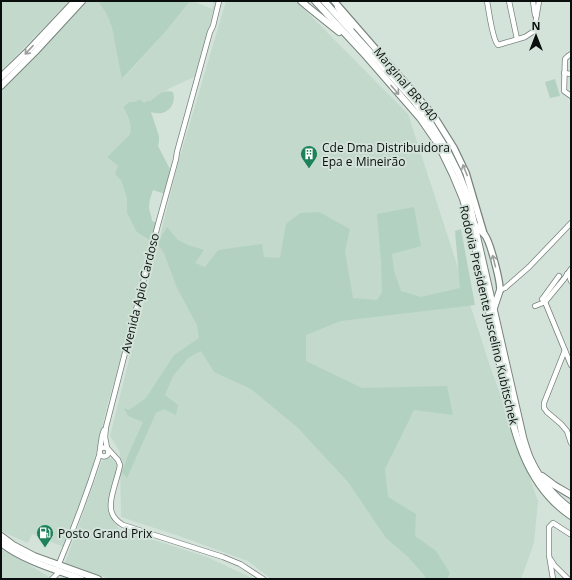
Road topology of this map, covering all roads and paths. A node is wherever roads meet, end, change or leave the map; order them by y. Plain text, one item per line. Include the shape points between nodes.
1 (75, 1) edge
2 (82, 1) edge
3 (219, 1) edge
4 (301, 1) edge
5 (315, 1) edge
6 (324, 1) edge
7 (334, 1) edge
8 (487, 1) edge
9 (509, 1) edge
10 (533, 1) edge
11 (539, 1) edge
12 (338, 7) junction
13 (536, 19) junction
14 (518, 39) junction
15 (359, 44) junction
16 (47, 48) dead end
17 (35, 52) junction
18 (571, 54) edge
19 (564, 73) junction
20 (571, 74) edge
21 (1, 77) edge
22 (1, 86) edge
23 (571, 96) edge
24 (571, 223) edge
25 (474, 225) junction
26 (484, 234) junction
27 (571, 269) edge
28 (569, 274) edge
29 (571, 281) edge
30 (500, 290) junction
31 (545, 302) junction
32 (535, 306) dead end
33 (494, 308) junction
34 (565, 350) junction
35 (571, 365) edge
36 (571, 426) edge
37 (106, 427) junction
38 (567, 431) junction
39 (571, 443) edge
40 (107, 449) junction
41 (100, 451) junction
42 (112, 454) junction
43 (106, 456) junction
44 (96, 467) junction
45 (538, 472) junction
46 (571, 495) edge
47 (554, 504) junction
48 (571, 509) edge
49 (571, 516) edge
50 (571, 520) edge
51 (570, 534) edge
52 (1, 536) edge
53 (1, 543) edge
54 (549, 555) junction
55 (52, 568) junction
56 (59, 568) junction
57 (52, 579) edge
58 (81, 579) edge
59 (98, 579) edge
60 (263, 579) edge
61 (553, 579) edge
62 (568, 579) edge

1 -> 21 highway
2 - 17 highway
3 - 37 street, Avenida Apio Cardoso
4 - 15 highway
5 - 15 highway, Rodovia Presidente Juscelino Kubitschek
6 - 15 highway, Rodovia Presidente Juscelino Kubitschek
7 - 12 main road, Marginal BR-040
8 - 14 street via 496,43 501,45
9 - 14 street
10 - 13 street
11 - 13 street
12 - 15 highway
26 -> 12 main road, Marginal BR-040 via 466,173 434,116
13 - 14 street via 534,31
15 - 25 highway, Rodovia Presidente Juscelino Kubitschek via 414,102 431,124 458,172 468,197
15 -> 47 highway, Rodovia Presidente Juscelino Kubitschek via 420,118 438,144 453,175 470,224 519,444 531,471
16 - 17 highway
17 - 22 highway
18 - 19 street via 565,60
19 - 20 street
19 - 23 street via 564,91
24 - 30 street via 529,267
25 - 26 highway
25 - 33 highway, Rodovia Presidente Juscelino Kubitschek
30 -> 26 main road, Marginal BR-040 via 490,246
27 - 28 street
28 - 29 street
28 - 31 street via 562,278
30 - 33 highway
31 - 32 street
31 - 34 street
33 - 45 highway, Rodovia Presidente Juscelino Kubitschek via 523,437
34 - 35 street
34 - 38 street via 544,408
36 - 38 street
37 - 40 street, Avenida Apio Cardoso
37 - 41 street, Avenida Apio Cardoso
38 - 39 street
40 - 41 street via 103,447
40 - 42 street
40 - 43 street via 109,453
41 - 43 street via 102,456
41 - 44 street, Avenida Apio Cardoso
42 - 43 street
42 - 60 street via 120,465 110,505 117,521 240,564
43 - 44 street, Avenida Apio Cardoso
44 - 56 street, Avenida Apio Cardoso
45 - 46 highway
45 - 48 highway, Rodovia Presidente Juscelino Kubitschek via 550,490
47 - 49 highway, Rodovia Presidente Juscelino Kubitschek
47 - 50 highway
51 - 54 street via 553,523 549,527
52 - 56 highway via 13,545
53 - 55 highway via 29,560
54 - 61 street
54 - 62 street via 554,565
55 - 56 highway
55 - 57 street
56 - 57 street
56 - 58 highway
56 - 59 highway

